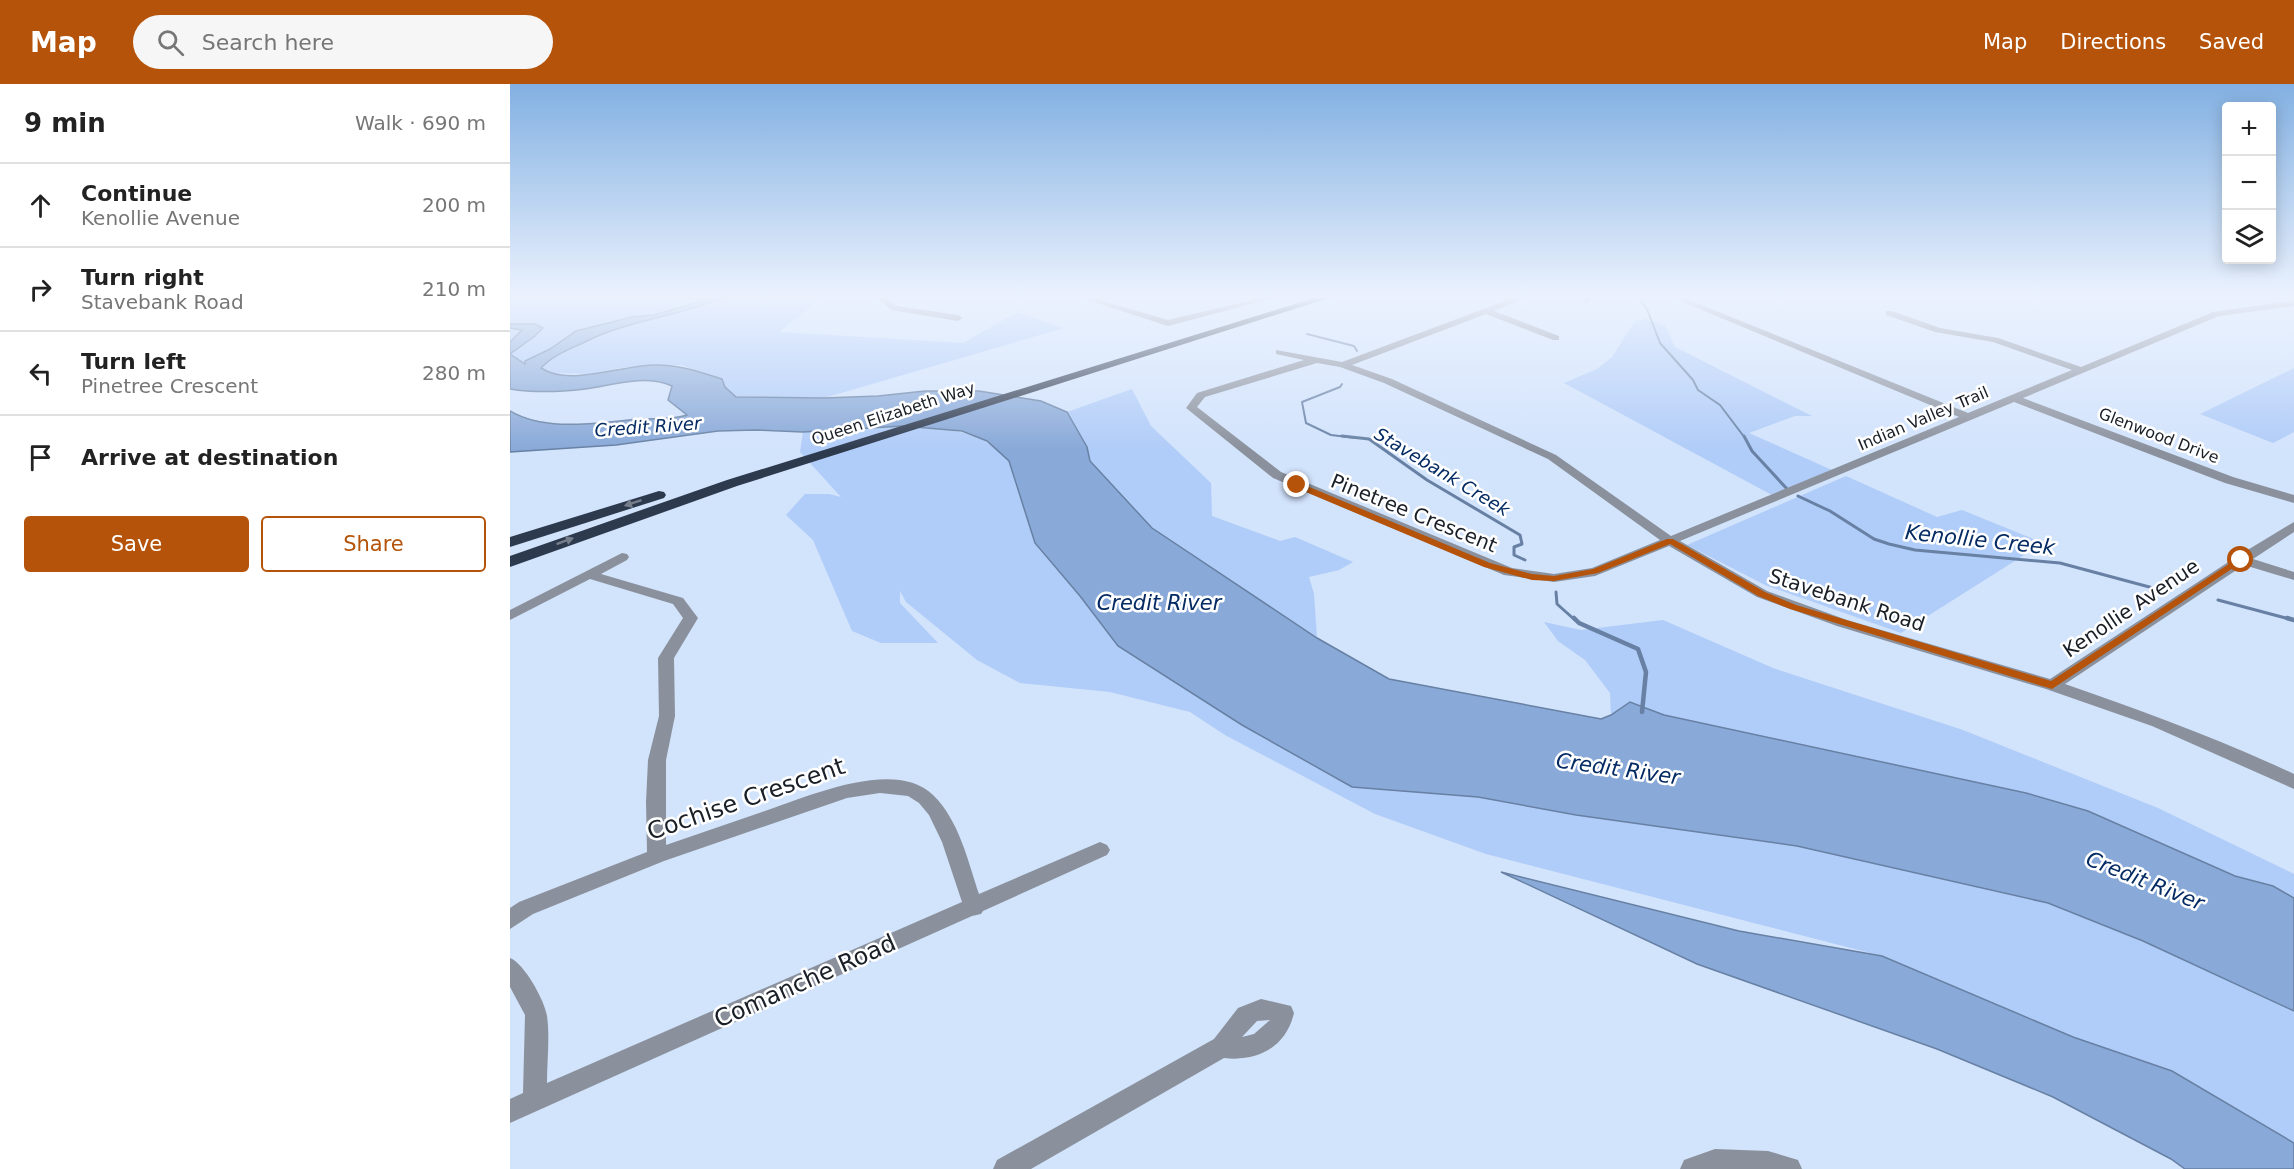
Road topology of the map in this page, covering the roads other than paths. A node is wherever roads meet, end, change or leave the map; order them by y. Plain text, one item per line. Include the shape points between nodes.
1 (1146, 349) edge
2 (1152, 349) edge
3 (1386, 349) edge
4 (1801, 349) edge
5 (2020, 349) edge
6 (2133, 349) edge
7 (1280, 352) dead end
8 (1316, 360) junction
9 (1343, 365) junction
10 (1086, 368) junction
11 (2081, 370) junction
12 (2014, 398) junction
13 (1969, 417) junction
14 (757, 470) junction
15 (2294, 499) edge
16 (2294, 526) edge
17 (1670, 540) junction
18 (510, 542) edge
19 (622, 557) dead end
20 (2241, 560) junction
21 (510, 562) edge
22 (591, 575) junction
23 (2294, 576) edge
24 (510, 616) edge
25 (2052, 685) junction
26 (2294, 782) edge
27 (1100, 850) dead end
28 (657, 856) junction
29 (974, 908) junction
30 (510, 920) edge
31 (510, 968) edge
32 (1222, 1047) dead end
33 (535, 1099) junction
34 (510, 1111) edge
35 (1006, 1169) edge
36 (1693, 1169) edge
37 (1788, 1169) edge

1 - 10 highway, Queen Elizabeth Way
2 - 10 highway, Queen Elizabeth Way
3 - 9 street
4 - 13 street
5 - 11 street
6 - 11 street, Indian Valley Trail
7 - 8 street, Stavebank Road
8 - 9 street, Stavebank Road
8 - 17 street, Pinetree Crescent via 1201,395 1191,408 1277,475 1509,572 1532,577 1595,572
9 - 17 street, Stavebank Road via 1388,381 1552,457
10 - 14 highway, Queen Elizabeth Way
11 - 12 street, Indian Valley Trail
12 - 13 street, Indian Valley Trail
12 - 15 street, Glenwood Drive via 2229,480
13 - 17 street, Indian Valley Trail
14 -> 18 highway, Queen Elizabeth Way
21 -> 14 highway, Queen Elizabeth Way
16 - 20 street, Kenollie Avenue
17 - 25 street, Stavebank Road via 1753,589 1793,607
19 - 22 street
20 - 23 street
20 - 25 street, Kenollie Avenue
22 - 24 street
22 - 28 street via 678,602 691,618 666,658 667,716 657,760 655,802
25 - 26 street, Stavebank Road via 2158,722
27 - 29 street, Comanche Road
28 - 29 street, Cochise Crescent via 845,790 892,787 915,792 931,803 942,819
28 - 30 street, Cochise Crescent via 526,908
29 - 33 street, Comanche Road
31 - 33 street via 536,1015
32 - 35 street
33 - 34 street, Comanche Road
36 - 37 street via 1715,1162 1768,1164

